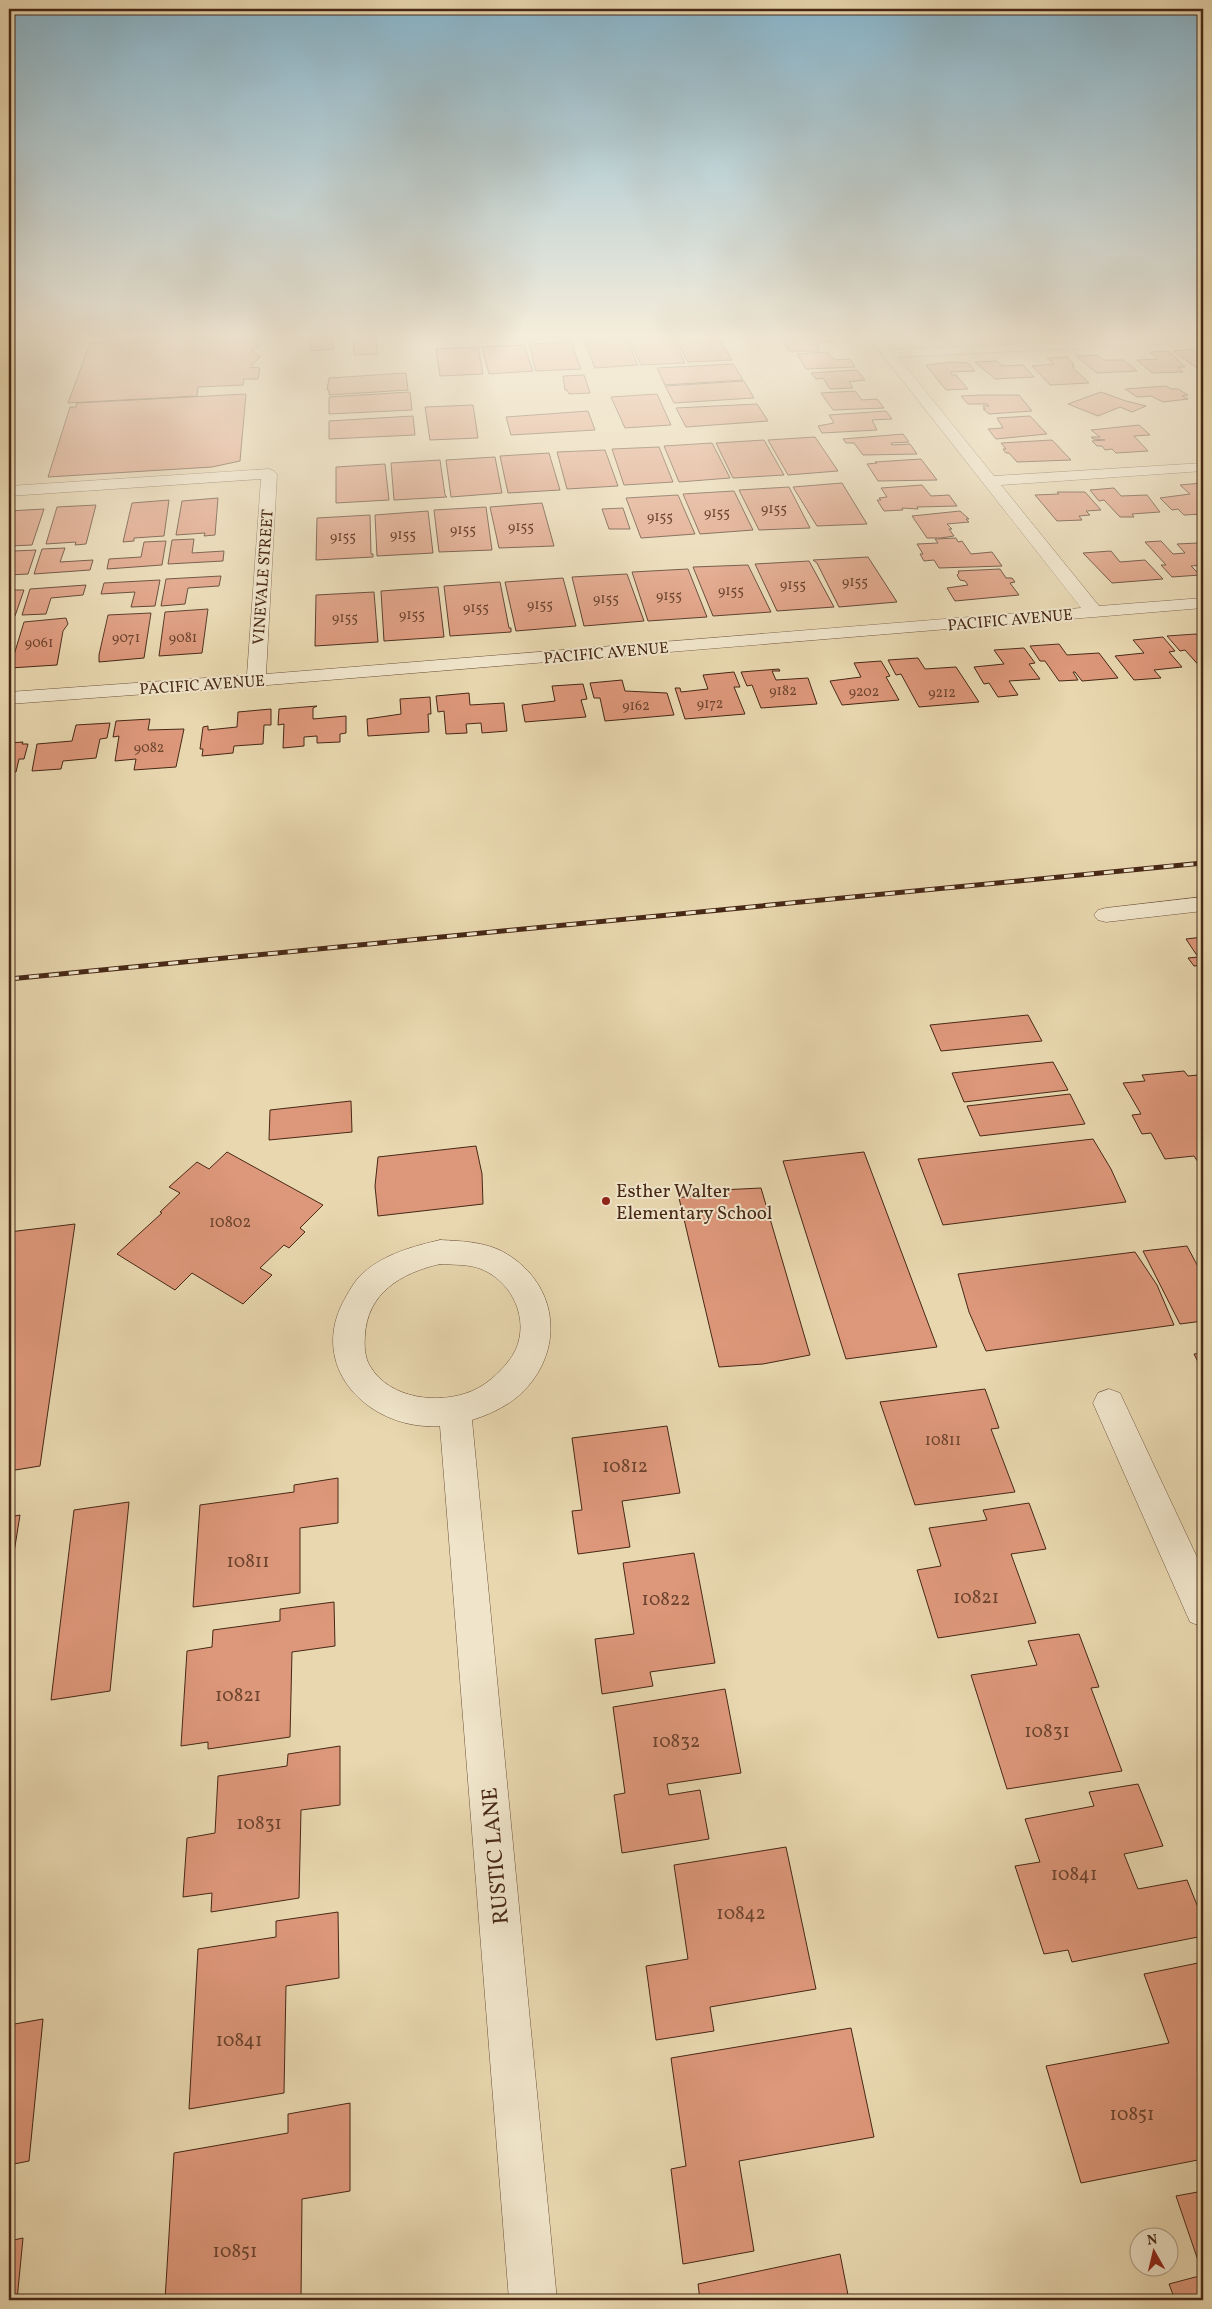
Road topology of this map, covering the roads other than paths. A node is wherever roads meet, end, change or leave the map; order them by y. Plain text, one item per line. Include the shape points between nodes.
1 (960, 443) edge
2 (1203, 467) edge
3 (991, 481) junction
4 (9, 491) edge
5 (1203, 603) edge
6 (1094, 612) junction
7 (256, 680) junction
8 (9, 698) edge
9 (1203, 904) edge
10 (1106, 915) dead end
11 (1110, 1403) dead end
12 (455, 1411) junction
13 (1203, 1609) edge
14 (533, 2300) edge

1 - 3 street
2 - 3 street
3 - 6 street
4 - 7 street, VINEVALE STREET via 269,474
5 - 6 street, PACIFIC AVENUE
6 - 7 street, PACIFIC AVENUE
7 - 8 street, PACIFIC AVENUE
9 - 10 street
11 - 13 street
12 - 12 street via 486,1400 512,1381 530,1356 537,1329 534,1303 520,1280 498,1263 470,1253 440,1252 411,1258 386,1272 365,1292 352,1315 348,1341 353,1366 368,1388 384,1399 422,1412
12 - 14 street, RUSTIC LANE

